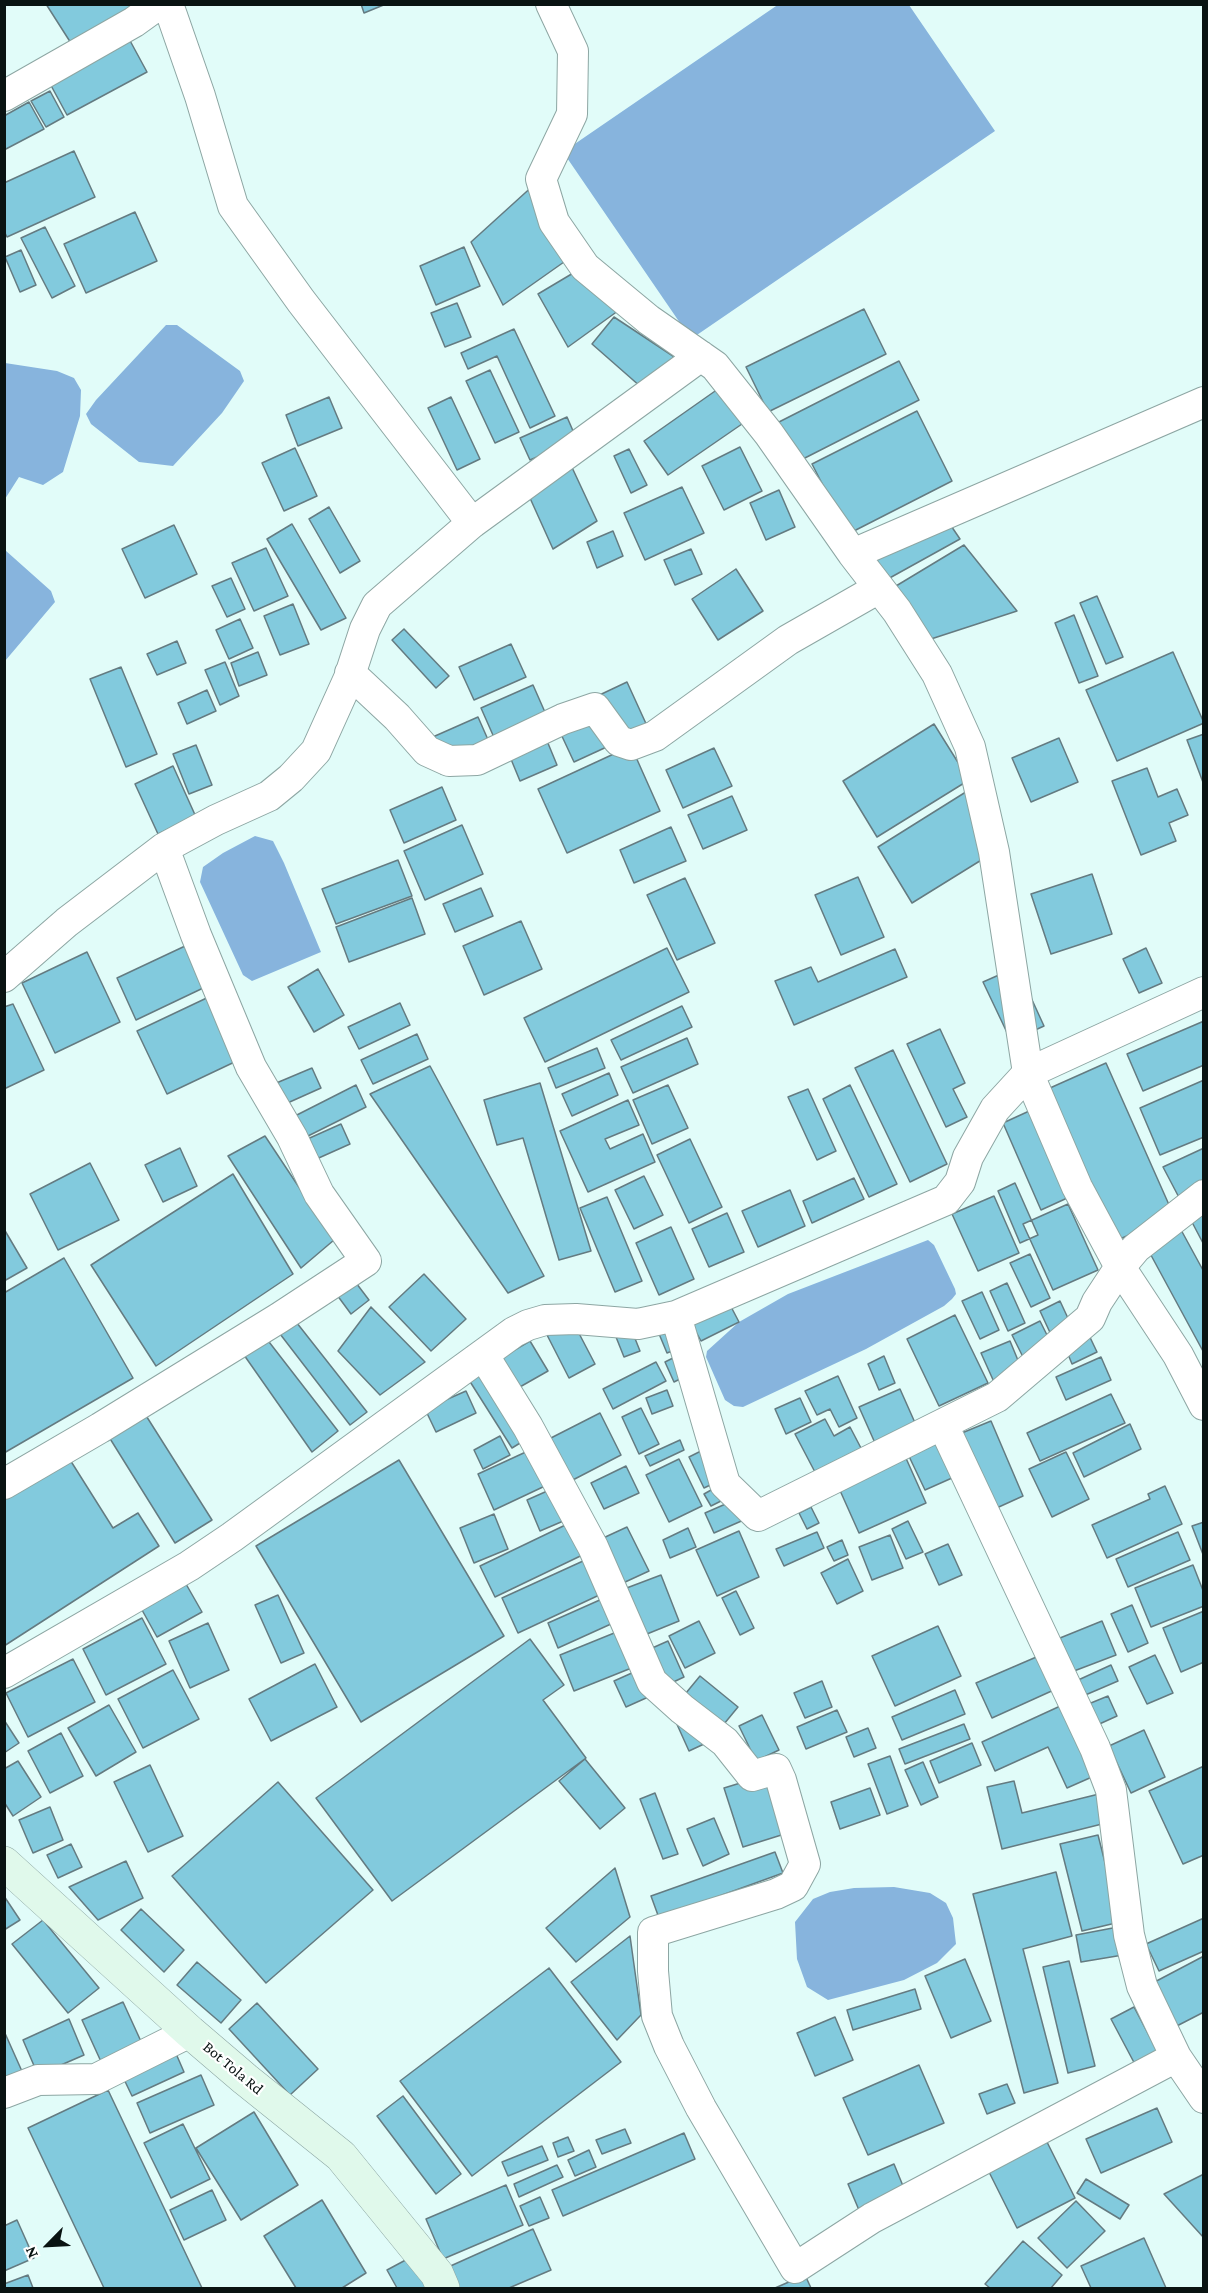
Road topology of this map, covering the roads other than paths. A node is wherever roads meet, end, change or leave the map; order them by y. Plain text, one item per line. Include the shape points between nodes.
1 (159, 4) edge
2 (168, 4) edge
3 (551, 4) edge
4 (4, 96) edge
5 (701, 356) junction
6 (1203, 402) edge
7 (472, 523) junction
8 (852, 554) junction
9 (879, 588) junction
10 (351, 673) junction
11 (164, 848) junction
12 (4, 977) edge
13 (1203, 992) edge
14 (1028, 1073) junction
15 (1203, 1195) edge
16 (1120, 1268) junction
17 (676, 1316) junction
18 (484, 1356) junction
19 (1203, 1405) edge
20 (943, 1425) junction
21 (4, 1484) edge
22 (4, 1673) edge
23 (4, 1863) edge
24 (190, 2032) junction
25 (1176, 2057) junction
26 (4, 2093) edge
27 (1203, 2098) edge
28 (443, 2289) edge

1 - 4 street
2 - 7 street via 233,206
3 - 5 street via 573,51 572,114 541,179 554,222 585,267 649,320
5 - 7 street
5 - 8 street via 715,366 769,434
6 - 8 street
7 - 10 street via 377,605
8 - 9 street
9 - 10 street via 788,640 655,736 631,745 619,741 595,708 477,760 449,761 427,751
9 - 14 street via 937,674 970,747 994,852
10 - 11 street via 316,751 291,778 269,796
11 - 12 street via 67,922
11 - 21 street via 251,1067 292,1137 319,1194 366,1261 150,1398
13 - 14 street
14 - 16 street via 1077,1187
14 - 17 street via 995,1109 968,1157 960,1182 946,1200
15 - 16 street via 1136,1248
16 - 19 street via 1178,1355
16 - 20 street via 1090,1318 997,1397
17 - 18 street via 638,1324 545,1320 514,1332
17 - 20 street via 725,1484 758,1516
18 - 22 street via 198,1560
18 - 25 street via 528,1427 592,1547 652,1682 725,1743 752,1776 776,1769 781,1780 805,1864 793,1886 653,1932 653,1971 657,2016 669,2046 795,2268 872,2218
20 - 25 street via 1095,1748 1111,1790 1129,1935 1142,1986
23 - 24 main road, Bot Tola Rd
24 - 26 street via 96,2079 38,2079
24 - 28 main road, Bot Tola Rd via 341,2156 437,2274
25 - 27 street

